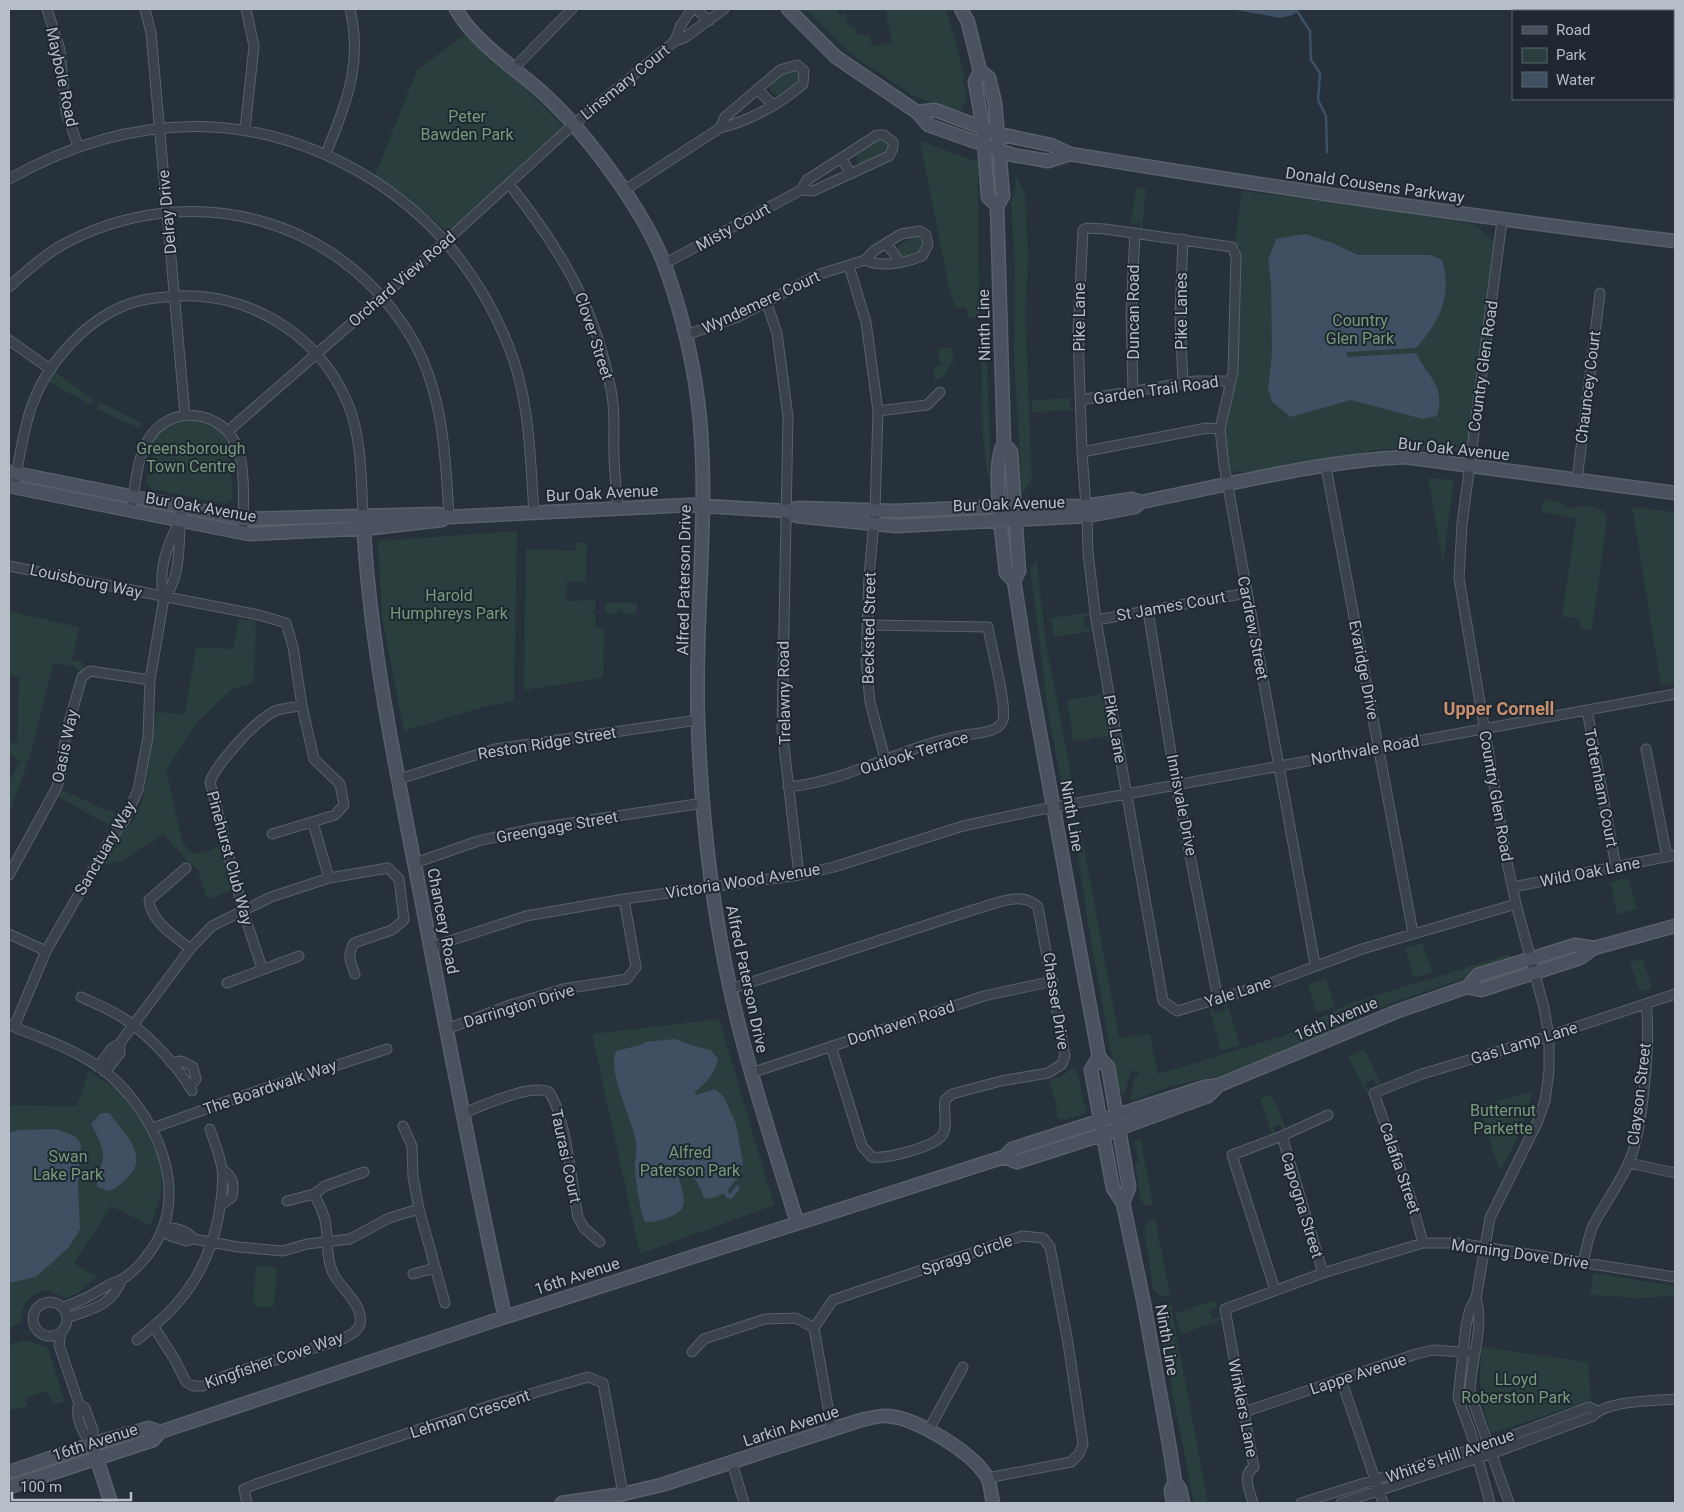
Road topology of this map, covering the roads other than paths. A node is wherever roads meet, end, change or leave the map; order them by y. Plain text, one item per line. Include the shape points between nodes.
1 (47, 9) edge
2 (145, 9) edge
3 (246, 9) edge
4 (350, 9) edge
5 (456, 9) edge
6 (572, 9) edge
7 (694, 9) edge
8 (724, 9) edge
9 (788, 9) edge
10 (961, 9) edge
11 (709, 21) junction
12 (675, 41) junction
13 (514, 67) junction
14 (980, 71) junction
15 (757, 89) junction
16 (773, 105) junction
17 (917, 112) junction
18 (574, 124) junction
19 (159, 128) junction
20 (720, 128) junction
21 (983, 128) junction
22 (245, 129) junction
23 (998, 134) junction
24 (984, 145) junction
25 (78, 146) junction
26 (1000, 151) junction
27 (326, 154) junction
28 (1070, 154) junction
29 (841, 158) junction
30 (851, 174) junction
31 (9, 179) edge
32 (509, 184) junction
33 (801, 190) junction
34 (623, 191) junction
35 (997, 206) junction
36 (167, 212) junction
37 (1502, 221) junction
38 (1135, 233) junction
39 (1183, 239) junction
40 (446, 241) junction
41 (1675, 241) edge
42 (886, 243) junction
43 (865, 260) junction
44 (900, 262) junction
45 (664, 264) junction
46 (849, 266) junction
47 (9, 287) edge
48 (1600, 294) dead end
49 (174, 296) junction
50 (382, 297) junction
51 (766, 301) junction
52 (686, 335) junction
53 (9, 340) edge
54 (317, 354) junction
55 (50, 369) junction
56 (1231, 381) junction
57 (1183, 383) junction
58 (940, 392) dead end
59 (1133, 392) junction
60 (1080, 400) junction
61 (878, 411) junction
62 (185, 415) junction
63 (1220, 429) junction
64 (228, 431) junction
65 (1004, 444) junction
66 (1082, 452) junction
67 (1470, 465) junction
68 (1326, 466) junction
69 (13, 472) edge
70 (1577, 480) junction
71 (1228, 485) junction
72 (11, 487) edge
73 (1675, 493) edge
74 (134, 497) junction
75 (702, 505) junction
76 (182, 507) junction
77 (1000, 507) junction
78 (1014, 507) junction
79 (618, 508) junction
80 (130, 511) junction
81 (786, 511) junction
82 (875, 511) junction
83 (1087, 511) junction
84 (534, 512) junction
85 (449, 517) junction
86 (243, 519) junction
87 (1001, 520) junction
88 (1015, 520) junction
89 (180, 522) junction
90 (364, 522) junction
91 (874, 525) junction
92 (243, 534) junction
93 (9, 566) edge
94 (1014, 581) junction
95 (1247, 593) junction
96 (164, 598) junction
97 (1148, 611) junction
98 (1096, 620) junction
99 (868, 626) junction
100 (150, 680) junction
101 (1675, 694) edge
102 (302, 706) junction
103 (1587, 710) junction
104 (698, 720) junction
105 (1483, 728) junction
106 (1379, 747) junction
107 (1646, 749) dead end
108 (885, 760) junction
109 (1279, 766) junction
110 (399, 779) junction
111 (1176, 784) junction
112 (788, 787) junction
113 (1126, 794) junction
114 (703, 803) junction
115 (1054, 808) junction
116 (313, 822) junction
117 (272, 834) dead end
118 (1671, 856) edge
119 (415, 863) junction
120 (1616, 867) junction
121 (186, 868) dead end
122 (9, 875) edge
123 (798, 875) junction
124 (329, 878) junction
125 (711, 887) junction
126 (1513, 887) junction
127 (624, 899) junction
128 (1516, 904) junction
129 (243, 910) junction
130 (1675, 926) edge
131 (1413, 933) junction
132 (9, 934) edge
133 (431, 947) junction
134 (1594, 948) junction
135 (190, 949) junction
136 (46, 951) junction
137 (299, 956) dead end
138 (1531, 959) junction
139 (1315, 964) junction
140 (262, 968) junction
141 (1534, 973) junction
142 (355, 974) dead end
143 (1053, 982) junction
144 (227, 983) dead end
145 (1467, 987) junction
146 (730, 989) junction
147 (1675, 994) edge
148 (82, 997) dead end
149 (1218, 998) junction
150 (1646, 1004) junction
151 (134, 1025) junction
152 (11, 1026) edge
153 (447, 1029) junction
154 (1549, 1036) junction
155 (831, 1046) junction
156 (387, 1050) dead end
157 (1099, 1057) junction
158 (171, 1063) junction
159 (102, 1069) junction
160 (751, 1073) junction
161 (1374, 1093) joint
162 (463, 1113) junction
163 (1328, 1115) dead end
164 (1101, 1121) junction
165 (1117, 1122) junction
166 (403, 1126) dead end
167 (154, 1128) junction
168 (210, 1128) dead end
169 (1104, 1134) junction
170 (1282, 1136) junction
171 (1004, 1156) junction
172 (1629, 1163) junction
173 (364, 1172) dead end
174 (1675, 1173) edge
175 (314, 1194) junction
176 (287, 1201) dead end
177 (1123, 1203) junction
178 (419, 1209) junction
179 (797, 1222) junction
180 (164, 1228) junction
181 (326, 1242) junction
182 (600, 1242) dead end
183 (212, 1243) junction
184 (1423, 1243) junction
185 (1484, 1248) junction
186 (1583, 1262) junction
187 (435, 1268) junction
188 (1323, 1273) junction
189 (413, 1274) dead end
190 (1675, 1277) edge
191 (122, 1280) junction
192 (1275, 1290) junction
193 (1476, 1298) junction
194 (445, 1303) dead end
195 (63, 1307) junction
196 (1225, 1308) joint
197 (505, 1317) junction
198 (67, 1318) junction
199 (154, 1327) junction
200 (814, 1328) junction
201 (61, 1332) junction
202 (46, 1335) junction
203 (136, 1340) dead end
204 (59, 1345) junction
205 (692, 1352) dead end
206 (1462, 1353) junction
207 (1474, 1353) junction
208 (962, 1367) dead end
209 (1341, 1379) junction
210 (1675, 1399) edge
211 (1598, 1411) junction
212 (1244, 1412) junction
213 (929, 1429) junction
214 (832, 1430) junction
215 (160, 1432) junction
216 (1488, 1443) junction
217 (92, 1444) junction
218 (1474, 1447) junction
219 (1491, 1452) junction
220 (1476, 1457) junction
221 (97, 1459) junction
222 (732, 1462) junction
223 (9, 1472) edge
224 (987, 1478) junction
225 (1374, 1481) junction
226 (1175, 1482) junction
227 (9, 1487) edge
228 (1379, 1491) junction
229 (623, 1494) junction
230 (111, 1503) edge
231 (248, 1503) edge
232 (562, 1503) edge
233 (744, 1503) edge
234 (993, 1503) edge
235 (1173, 1503) edge
236 (1183, 1503) edge
237 (1253, 1503) edge
238 (1301, 1503) edge
239 (1341, 1503) edge
240 (1383, 1503) edge
241 (1490, 1503) edge
242 (1509, 1503) edge

1 - 25 street, Maybole Road via 60,50 66,112
2 - 19 street, Delray Drive via 151,33
3 - 22 street via 254,46
4 - 27 street via 356,36 354,71
5 - 13 main road, Alfred Paterson Drive via 473,30
6 - 13 street
7 - 11 street, Linsmary Court
7 - 12 street, Linsmary Court via 681,25
8 - 11 street, Linsmary Court
9 - 17 main road, Donald Cousens Parkway via 836,57
10 - 14 main road, Ninth Line via 968,22
11 - 12 street, Linsmary Court
12 - 18 street, Linsmary Court
13 - 18 main road, Alfred Paterson Drive
14 - 21 main road, Ninth Line via 975,82
14 - 23 main road, Ninth Line via 989,78
15 - 16 street
15 - 16 street via 787,66 800,66 805,76 803,84
15 - 20 street via 725,117
16 - 20 street
17 - 21 main road, Donald Cousens Parkway via 935,110
17 - 24 main road, Donald Cousens Parkway via 928,125
18 - 32 street, Orchard View Road
18 - 34 main road, Alfred Paterson Drive
19 - 22 street via 207,126
19 - 25 street via 118,134
19 - 36 street, Delray Drive
20 - 34 street
21 - 23 main road, Donald Cousens Parkway
21 - 24 main road, Ninth Line
22 - 27 street
23 - 26 main road, Ninth Line
23 - 28 main road, Donald Cousens Parkway via 1051,145
24 - 26 main road, Donald Cousens Parkway
24 - 35 main road, Ninth Line via 988,197
25 - 31 street
26 - 28 main road, Donald Cousens Parkway via 1048,161
26 - 35 main road, Ninth Line via 1003,196
27 - 40 street via 353,167 404,201
28 - 37 main road, Donald Cousens Parkway
29 - 30 street
29 - 30 street, Misty Court via 877,134 884,134 891,140 893,148 889,156
29 - 33 street, Misty Court via 807,180
30 - 33 street, Misty Court via 813,191
32 - 40 street, Orchard View Road
32 - 79 street, Clover Street via 543,228 583,296 611,390
33 - 45 street, Misty Court
34 - 45 main road, Alfred Paterson Drive
35 - 65 main road, Ninth Line
36 - 47 street via 127,220 60,246
36 - 49 street, Delray Drive
36 - 50 street via 217,212 246,217 295,233 324,247
37 - 41 main road, Donald Cousens Parkway
37 - 67 street, Country Glen Road
38 - 39 street, Pike Lane
38 - 59 street, Duncan Road via 1131,312
38 - 60 street, Pike Lane via 1087,228 1082,233 1078,315
39 - 56 street, Pike Lane via 1229,246 1235,250
39 - 57 street, Pike Lanes via 1180,317
40 - 50 street, Orchard View Road
40 - 84 street via 481,289 516,368 530,438
42 - 43 street, Wyndemere Court
42 - 44 street
42 - 44 street, Wyndemere Court via 901,234 920,232 926,235 927,250 922,256
43 - 44 street, Wyndemere Court via 874,264
43 - 46 street, Wyndemere Court
45 - 52 main road, Alfred Paterson Drive
46 - 51 street, Wyndemere Court via 818,275
46 - 61 street via 866,322
48 - 70 street, Chauncey Court
49 - 54 street via 205,296 250,308 285,325
49 - 55 street via 121,306 84,331
49 - 62 street, Delray Drive
50 - 54 street, Orchard View Road
50 - 85 street via 416,346 436,402
51 - 52 street, Wyndemere Court via 717,326
51 - 81 street, Trelawny Road via 777,333 788,417
52 - 75 main road, Alfred Paterson Drive via 700,421
53 - 55 street
54 - 64 street, Orchard View Road
54 - 90 street via 348,405 360,462
55 - 69 street via 33,398
56 - 57 street, Garden Trail Road
56 - 63 street
57 - 59 street, Garden Trail Road
58 - 61 street via 927,405
59 - 60 street, Garden Trail Road
60 - 66 street, Pike Lane
61 - 82 street
62 - 64 street via 208,417
62 - 74 street via 162,425 147,442
63 - 66 street via 1207,428
63 - 71 street, Cardrew Street
64 - 86 street via 240,458
65 - 77 main road, Ninth Line via 999,450 997,466
65 - 78 main road, Ninth Line via 1011,452
66 - 83 street, Pike Lane
67 - 68 main road, Bur Oak Avenue via 1405,457
67 - 70 main road, Bur Oak Avenue
67 - 105 street, Country Glen Road via 1459,578
68 - 71 main road, Bur Oak Avenue
68 - 106 street, Evaridge Drive
69 - 72 street
69 - 74 main road, Bur Oak Avenue
70 - 73 main road, Bur Oak Avenue
71 - 83 main road, Bur Oak Avenue via 1141,502 1132,499
71 - 95 street, Cardrew Street
72 - 80 main road, Bur Oak Avenue
74 - 76 main road, Bur Oak Avenue
74 - 80 street
75 - 79 main road, Bur Oak Avenue
75 - 81 main road, Bur Oak Avenue
75 - 104 main road, Alfred Paterson Drive
76 - 86 main road, Bur Oak Avenue
76 - 89 street, Sanctuary Way
77 - 78 main road, Bur Oak Avenue
77 - 82 main road, Bur Oak Avenue
77 - 87 main road, Ninth Line
78 - 83 main road, Bur Oak Avenue
78 - 88 main road, Ninth Line
79 - 84 main road, Bur Oak Avenue
80 - 89 main road, Bur Oak Avenue
81 - 82 main road, Bur Oak Avenue via 798,508
81 - 91 main road, Bur Oak Avenue via 797,516
81 - 112 street, Trelawny Road via 782,729
82 - 91 street
83 - 88 main road, Bur Oak Avenue
83 - 98 street, Pike Lane
84 - 85 main road, Bur Oak Avenue
85 - 90 main road, Bur Oak Avenue via 438,514
86 - 90 main road, Bur Oak Avenue
86 - 92 street
87 - 88 main road, Bur Oak Avenue
87 - 91 main road, Bur Oak Avenue
87 - 94 main road, Ninth Line via 1006,573
88 - 94 main road, Ninth Line via 1019,571
89 - 92 main road, Bur Oak Avenue
89 - 96 street, Sanctuary Way via 172,588
90 - 92 main road, Bur Oak Avenue
90 - 110 main road, Chancery Road via 370,615
91 - 99 street, Becksted Street
93 - 96 street, Louisbourg Way
94 - 115 main road, Ninth Line
95 - 97 street, St James Court
95 - 109 street, Cardrew Street
96 - 100 street, Sanctuary Way
96 - 102 street, Louisbourg Way via 286,623 293,646
97 - 98 street, St James Court
97 - 111 street, Innisvale Drive
98 - 113 street, Pike Lane
99 - 108 street, Becksted Street via 866,661 869,694
99 - 108 street, Outlook Terrace via 988,627 1003,706 1003,720 991,731 951,737
100 - 122 street, Oasis Way via 90,672 82,677 66,733 56,789
100 - 136 street, Sanctuary Way via 148,737 138,790 124,821 106,846
101 - 103 street, Northvale Road
102 - 116 street via 314,760 340,784 344,796 344,806 340,811
102 - 129 street, Pinehurst Club Way via 275,711 261,721 219,762 210,782
103 - 105 street, Northvale Road
103 - 120 street, Tottenham Court
104 - 110 street, Reston Ridge Street via 495,749
104 - 114 main road, Alfred Paterson Drive
105 - 106 street, Northvale Road
105 - 126 street, Country Glen Road
106 - 109 street, Northvale Road
106 - 131 street, Evaridge Drive
107 - 118 street, Wild Oak Lane
108 - 112 street, Outlook Terrace via 825,782
109 - 111 street, Northvale Road
109 - 139 street, Cardrew Street
110 - 119 main road, Chancery Road
111 - 113 street, Northvale Road
111 - 149 street, Innisvale Drive
112 - 123 street, Trelawny Road
113 - 115 street, Northvale Road
113 - 149 street, Yale Lane via 1163,1001 1177,1011
114 - 119 street, Greengage Street via 531,829 478,841
114 - 125 main road, Alfred Paterson Drive
115 - 123 street, Victoria Wood Avenue via 963,826 834,867
115 - 157 main road, Ninth Line
116 - 117 street
116 - 124 street
118 - 120 street, Wild Oak Lane
119 - 133 main road, Chancery Road
120 - 126 street, Wild Oak Lane
121 - 135 street via 149,900 150,910 156,918
123 - 125 street, Victoria Wood Avenue
124 - 129 street
124 - 142 street via 388,868 399,879 404,920 392,930 354,943 349,960
125 - 127 street, Victoria Wood Avenue
125 - 146 main road, Alfred Paterson Drive
126 - 128 street, Country Glen Road
127 - 133 street, Victoria Wood Avenue via 526,916
127 - 153 street, Darrington Drive via 636,967 627,979 563,989
128 - 131 street, Yale Lane
128 - 138 street, Country Glen Road
129 - 135 street via 212,926
129 - 140 street, Pinehurst Club Way
130 - 134 main road, 16th Avenue
131 - 139 street, Yale Lane
132 - 136 street
133 - 153 main road, Chancery Road
134 - 138 main road, 16th Avenue via 1575,945
134 - 141 main road, 16th Avenue via 1580,958
135 - 151 street
136 - 152 street, Sanctuary Way
137 - 140 street
138 - 141 street, Country Glen Road
138 - 145 main road, 16th Avenue via 1478,975
139 - 149 street, Yale Lane via 1268,984
140 - 144 street
141 - 145 main road, 16th Avenue via 1482,990
141 - 154 street, Country Glen Road
143 - 146 street, Chasser Drive via 1038,907 1026,899 1015,899
143 - 155 street, Donhaven Road via 984,996
143 - 155 street, Chasser Drive via 1065,1056 1062,1064 1048,1073 952,1094 945,1100 946,1127 943,1135 933,1143 881,1159 872,1158 862,1146
145 - 165 main road, 16th Avenue
146 - 160 main road, Alfred Paterson Drive
147 - 150 street, Gas Lamp Lane
148 - 151 street
150 - 154 street, Gas Lamp Lane
150 - 172 street, Clayson Street via 1648,1017 1642,1097
151 - 158 street
151 - 159 street via 120,1043 120,1053
152 - 159 street via 55,1044
153 - 162 main road, Chancery Road
154 - 161 street, Gas Lamp Lane via 1422,1074
154 - 185 street, Country Glen Road via 1545,1101 1495,1205
155 - 160 street, Donhaven Road
156 - 167 street, The Boardwalk Way
157 - 164 main road, Ninth Line via 1091,1070
157 - 165 main road, Ninth Line via 1108,1067
158 - 158 street via 191,1089 196,1079 193,1067 181,1061
159 - 167 street via 126,1092
160 - 179 main road, Alfred Paterson Drive
161 - 184 street, Calafia Street
162 - 182 street, Taurasi Court via 525,1092 543,1089 549,1092 562,1128 578,1217 584,1228
162 - 197 main road, Chancery Road
163 - 170 street
164 - 165 main road, 16th Avenue
164 - 169 main road, Ninth Line
164 - 171 main road, 16th Avenue via 1012,1149
165 - 169 main road, 16th Avenue
165 - 177 main road, Ninth Line via 1129,1187
166 - 178 street via 412,1146
167 - 180 street via 170,1184
168 - 183 street via 222,1169 221,1205
169 - 171 main road, 16th Avenue via 1017,1162
169 - 177 main road, Ninth Line via 1113,1188
170 - 188 street, Capogna Street
170 - 192 street via 1232,1155
171 - 179 main road, 16th Avenue
172 - 174 street
172 - 186 street, Clayson Street via 1592,1227
173 - 175 street via 325,1186
175 - 176 street
175 - 181 street via 325,1219
177 - 226 main road, Ninth Line
178 - 181 street via 389,1218 350,1239
178 - 187 street
179 - 197 main road, 16th Avenue
180 - 183 street via 168,1235 186,1241 194,1239
180 - 191 street via 146,1258
181 - 183 street via 283,1251
181 - 199 street, Kingfisher Cove Way via 333,1273 350,1295 360,1316 360,1326 343,1339 203,1386 193,1386 186,1382
183 - 199 street via 195,1281
184 - 185 street, Morning Dove Drive via 1458,1243
184 - 188 street, Morning Dove Drive
185 - 186 street, Morning Dove Drive
185 - 193 street, Country Glen Road
186 - 190 street, Morning Dove Drive
187 - 189 street
187 - 194 street
188 - 192 street, Morning Dove Drive
191 - 195 street
191 - 198 street via 117,1293 101,1306
192 - 196 street, Morning Dove Drive
193 - 206 street, Country Glen Road via 1470,1308
193 - 207 street, Country Glen Road
195 - 198 street
195 - 202 street via 56,1302 48,1302 36,1309 34,1324
196 - 212 street, Winklers Lane
197 - 215 main road, 16th Avenue
198 - 201 street
199 - 203 street
200 - 205 street via 796,1318 765,1319 704,1339
200 - 214 street
200 - 224 street, Spragg Circle via 833,1300 1022,1236 1043,1238 1052,1257 1083,1444 1071,1462
201 - 202 street
201 - 204 street
202 - 204 street
204 - 217 street via 79,1404 85,1408 93,1430
206 - 207 street, Lappe Avenue
206 - 209 street, Lappe Avenue via 1433,1350
206 - 218 street, Country Glen Road via 1458,1398
207 - 216 street, Country Glen Road via 1470,1393
208 - 213 street
209 - 212 street, Lappe Avenue
209 - 225 street
210 - 211 street, White's Hill Avenue via 1626,1403
211 - 216 street, White's Hill Avenue via 1590,1407
211 - 219 street, White's Hill Avenue via 1593,1416
212 - 237 street, Winklers Lane via 1254,1467 1246,1476
213 - 214 main road, Larkin Avenue via 886,1415 858,1420
213 - 224 main road, Larkin Avenue via 965,1454
214 - 222 main road, Larkin Avenue
215 - 217 main road, 16th Avenue via 149,1428
215 - 221 main road, 16th Avenue via 153,1440
216 - 218 street, White's Hill Avenue
216 - 219 street, Country Glen Road
217 - 221 main road
217 - 223 main road, 16th Avenue
218 - 220 street, Country Glen Road
218 - 225 street, White's Hill Avenue
219 - 220 street, White's Hill Avenue
219 - 242 street, Country Glen Road
220 - 228 street, White's Hill Avenue
220 - 241 street, Country Glen Road
221 - 227 main road, 16th Avenue
221 - 230 main road
222 - 229 main road, Larkin Avenue
222 - 233 street
224 - 234 main road, Larkin Avenue
225 - 228 street
225 - 238 street, White's Hill Avenue
226 - 235 main road, Ninth Line via 1171,1490
226 - 236 main road, Ninth Line
228 - 239 street, White's Hill Avenue
228 - 240 street
229 - 231 street, Lehman Crescent via 603,1383 588,1377 489,1406 256,1484 244,1489
229 - 232 main road, Larkin Avenue

